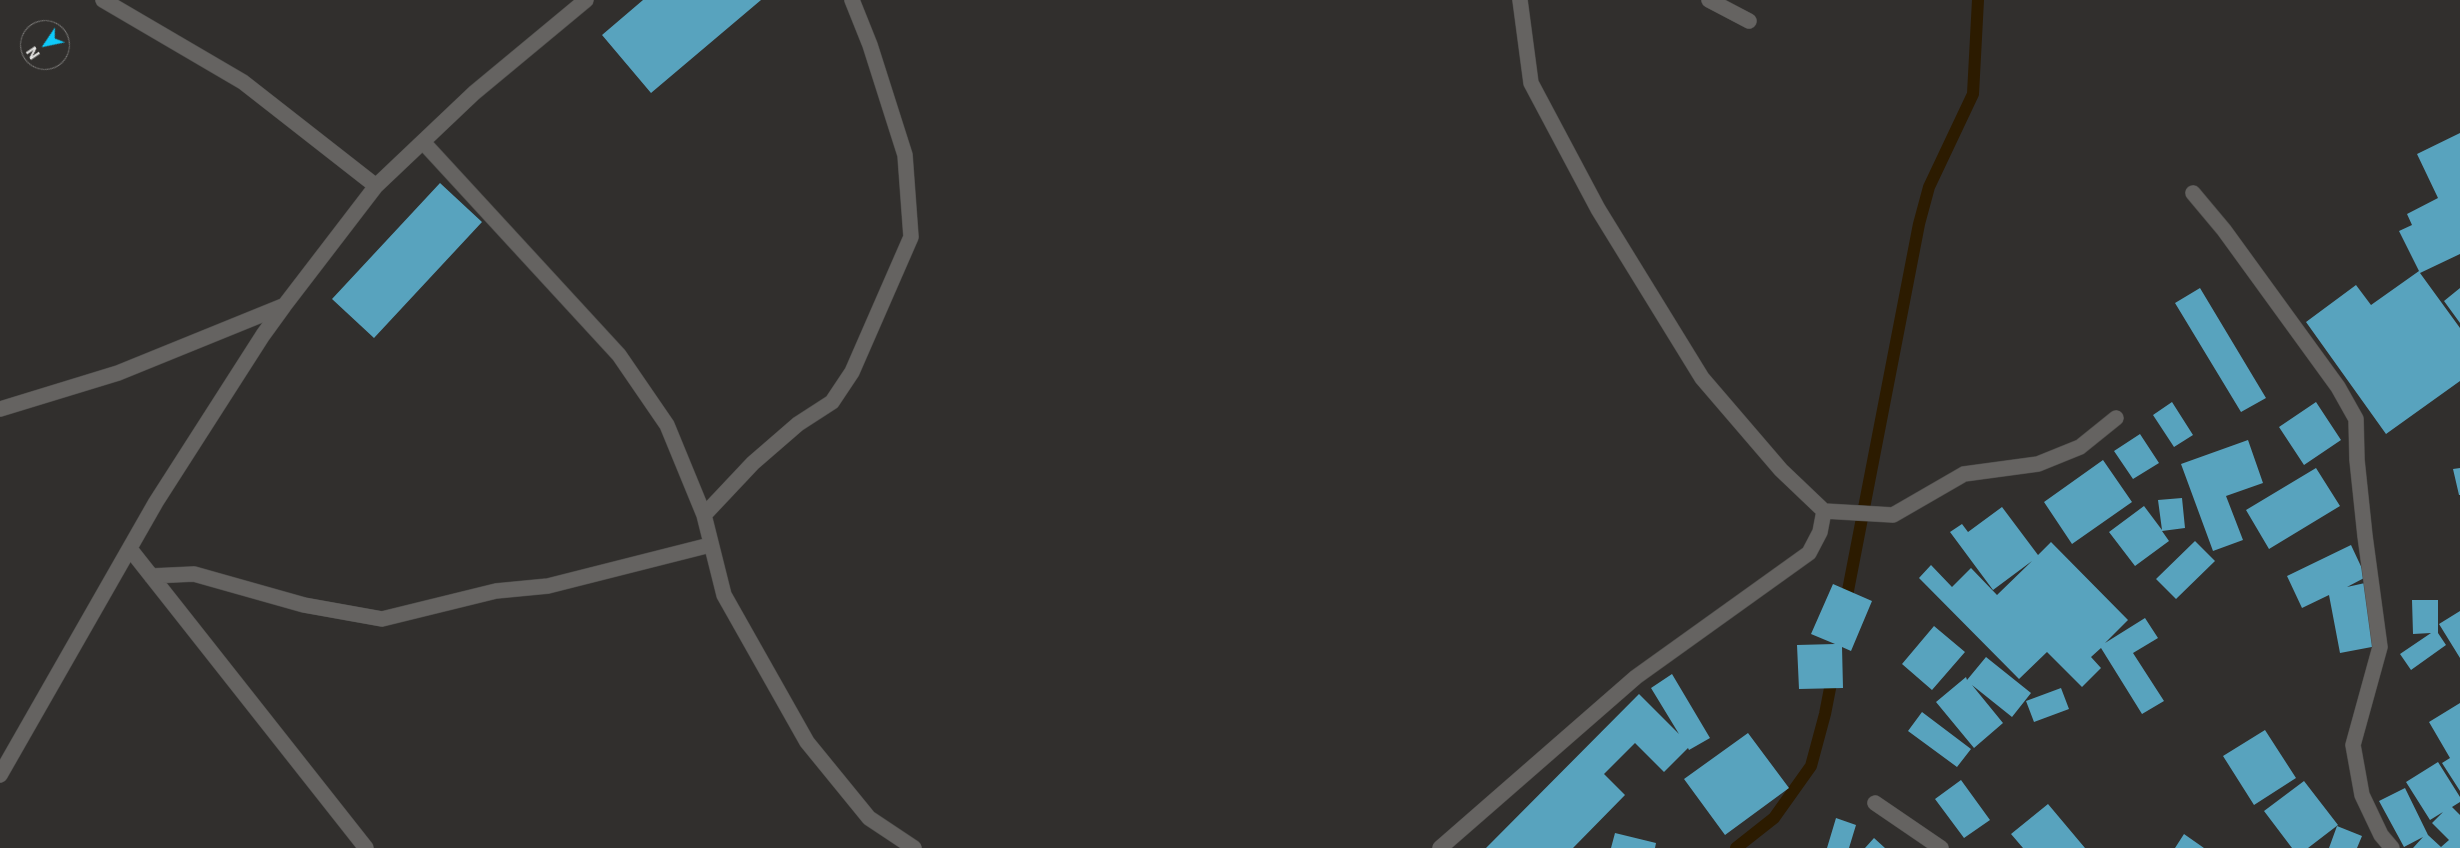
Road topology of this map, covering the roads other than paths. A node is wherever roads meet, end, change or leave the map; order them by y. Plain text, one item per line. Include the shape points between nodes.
1 (103, 0) edge
2 (586, 0) edge
3 (852, 0) edge
4 (1520, 0) edge
5 (1709, 0) edge
6 (1749, 21) dead end
7 (423, 142) junction
8 (376, 186) junction
9 (2193, 193) dead end
10 (284, 306) junction
11 (0, 409) edge
12 (2116, 418) dead end
13 (1830, 510) junction
14 (704, 515) junction
15 (710, 545) junction
16 (130, 549) junction
17 (151, 576) junction
18 (0, 775) edge
19 (1875, 803) dead end
20 (366, 848) edge
21 (914, 848) edge
22 (1440, 848) edge
23 (1941, 848) edge
24 (2392, 848) edge

1 - 8 street via 243,82
2 - 7 street via 474,92
3 - 14 street via 905,155 911,237 852,372 832,402 798,424 753,463
4 - 13 street via 1531,84 1598,209 1702,378 1781,470
5 - 6 street
7 - 8 street
7 - 14 street via 619,355 668,425
8 - 10 street
9 - 24 street via 2224,230 2327,372 2356,419 2365,536 2380,647 2353,745 2362,795 2380,835
10 - 11 street via 118,373
10 - 16 street via 263,334
12 - 13 street via 2080,447 2038,464 1964,474 1893,515
13 - 22 street via 1809,553 1636,677
14 - 15 street
15 - 17 street via 565,582 496,591 382,619 304,605 194,574
15 - 21 street via 724,594 807,742 869,818
16 - 17 street
16 - 18 street
17 - 20 street
19 - 23 street

